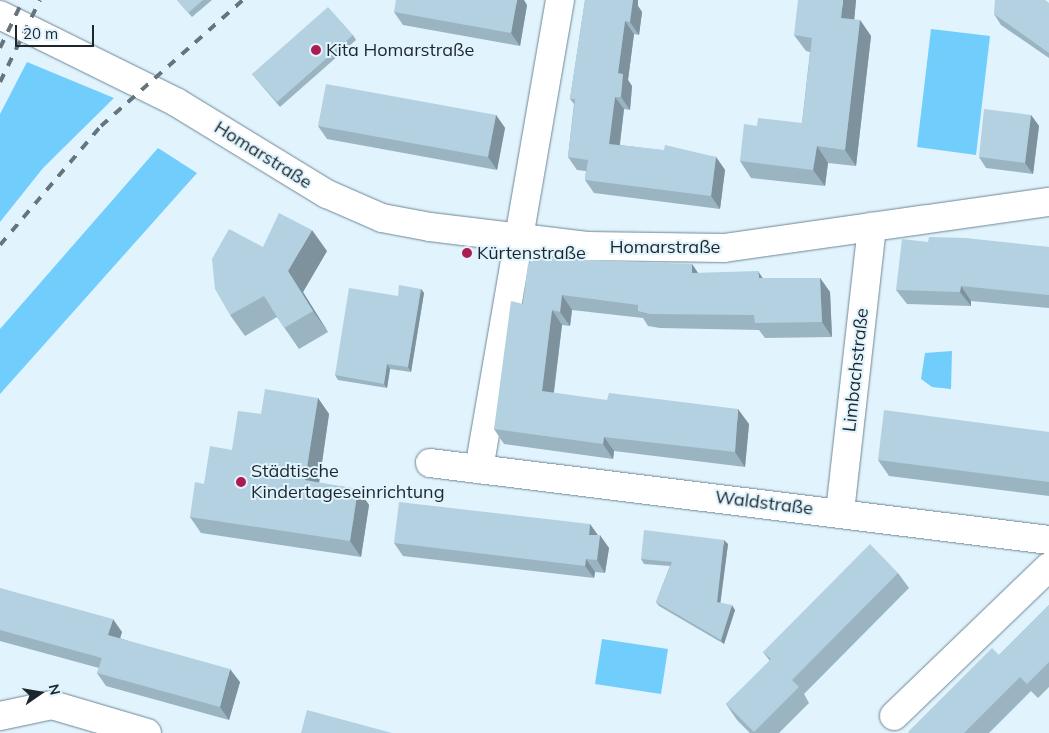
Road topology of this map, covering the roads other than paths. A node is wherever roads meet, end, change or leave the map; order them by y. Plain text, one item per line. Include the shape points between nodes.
1 (560, 0) edge
2 (0, 15) edge
3 (1049, 202) edge
4 (872, 227) junction
5 (517, 238) junction
6 (430, 463) dead end
7 (479, 469) junction
8 (840, 512) junction
9 (1049, 540) edge
10 (1049, 567) edge
11 (0, 716) edge
12 (894, 716) dead end
13 (147, 733) edge

1 - 5 street
2 - 5 street, Homarstraße via 176,102 326,194 382,218
3 - 4 street, Homarstraße
4 - 5 street, Homarstraße via 724,248 597,247
4 - 8 street, Limbachstraße
5 - 7 street
6 - 7 street, Waldstraße
7 - 8 street, Waldstraße
8 - 9 street, Waldstraße
10 - 12 street
11 - 13 street via 52,705

